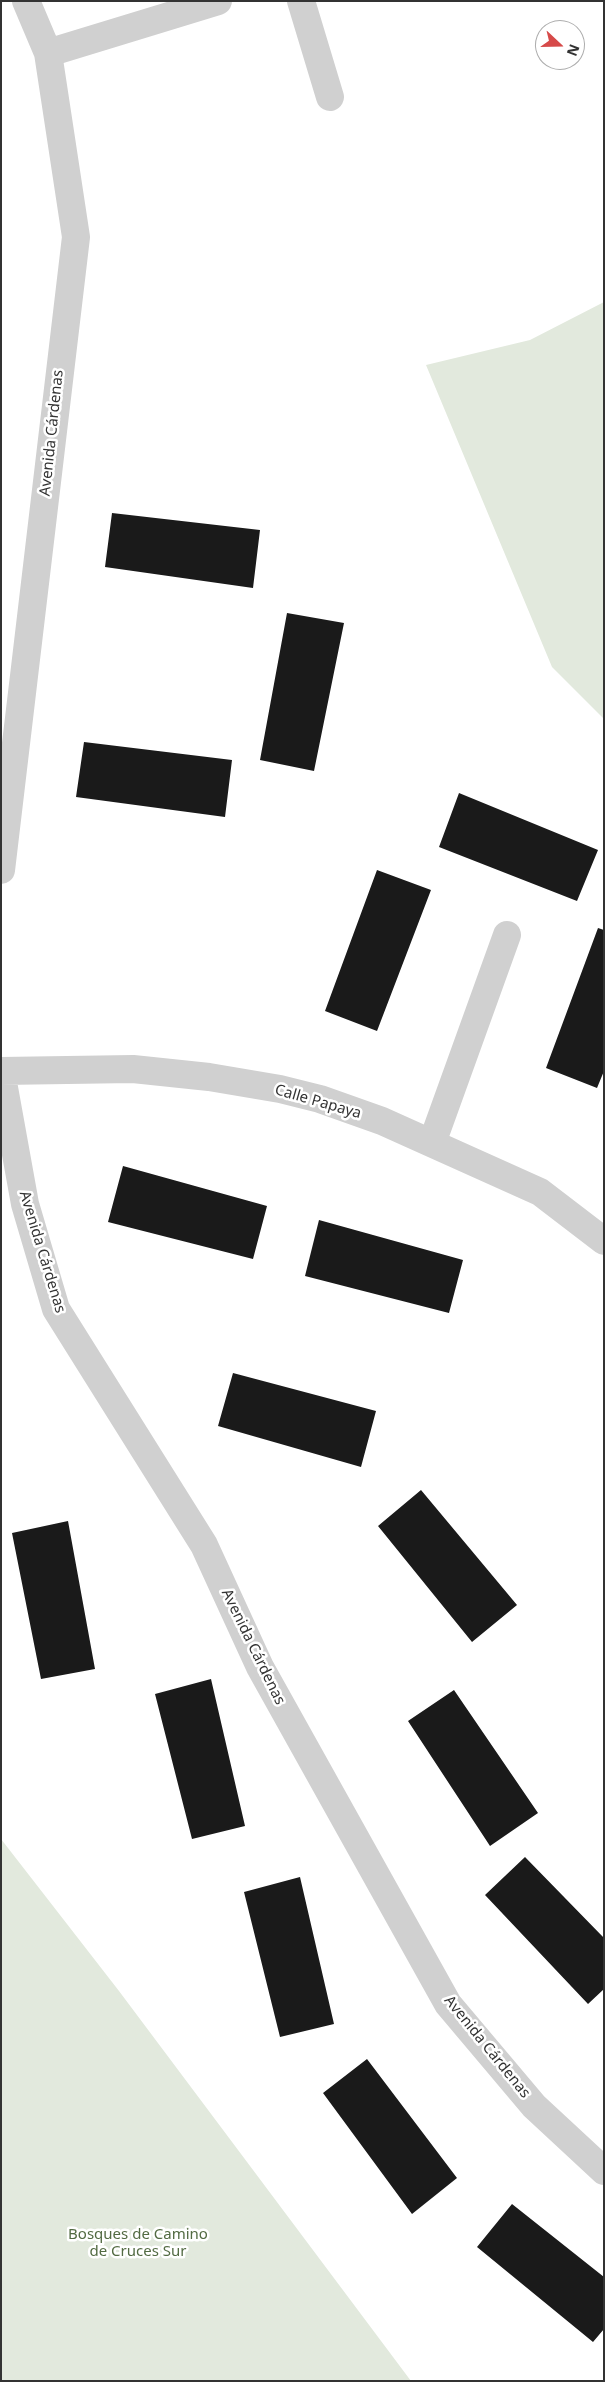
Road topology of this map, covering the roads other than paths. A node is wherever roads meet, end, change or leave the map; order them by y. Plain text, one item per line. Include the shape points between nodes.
1 (26, 1) edge
2 (218, 1) edge
3 (301, 1) edge
4 (48, 53) junction
5 (330, 98) dead end
6 (1, 870) edge
7 (507, 935) dead end
8 (1, 1071) edge
9 (432, 1143) junction
10 (604, 1241) edge
11 (604, 2172) edge

1 - 4 street, Avenida Cárdenas
2 - 4 street
3 - 5 street
4 - 6 street, Avenida Cárdenas via 76,237
7 - 9 street
8 - 9 street, Calle Papaya via 133,1069 209,1077 320,1099
8 - 11 street, Avenida Cárdenas via 25,1204 56,1309 204,1545 260,1667 448,2004 534,2106
9 - 10 street, Calle Papaya via 540,1192

